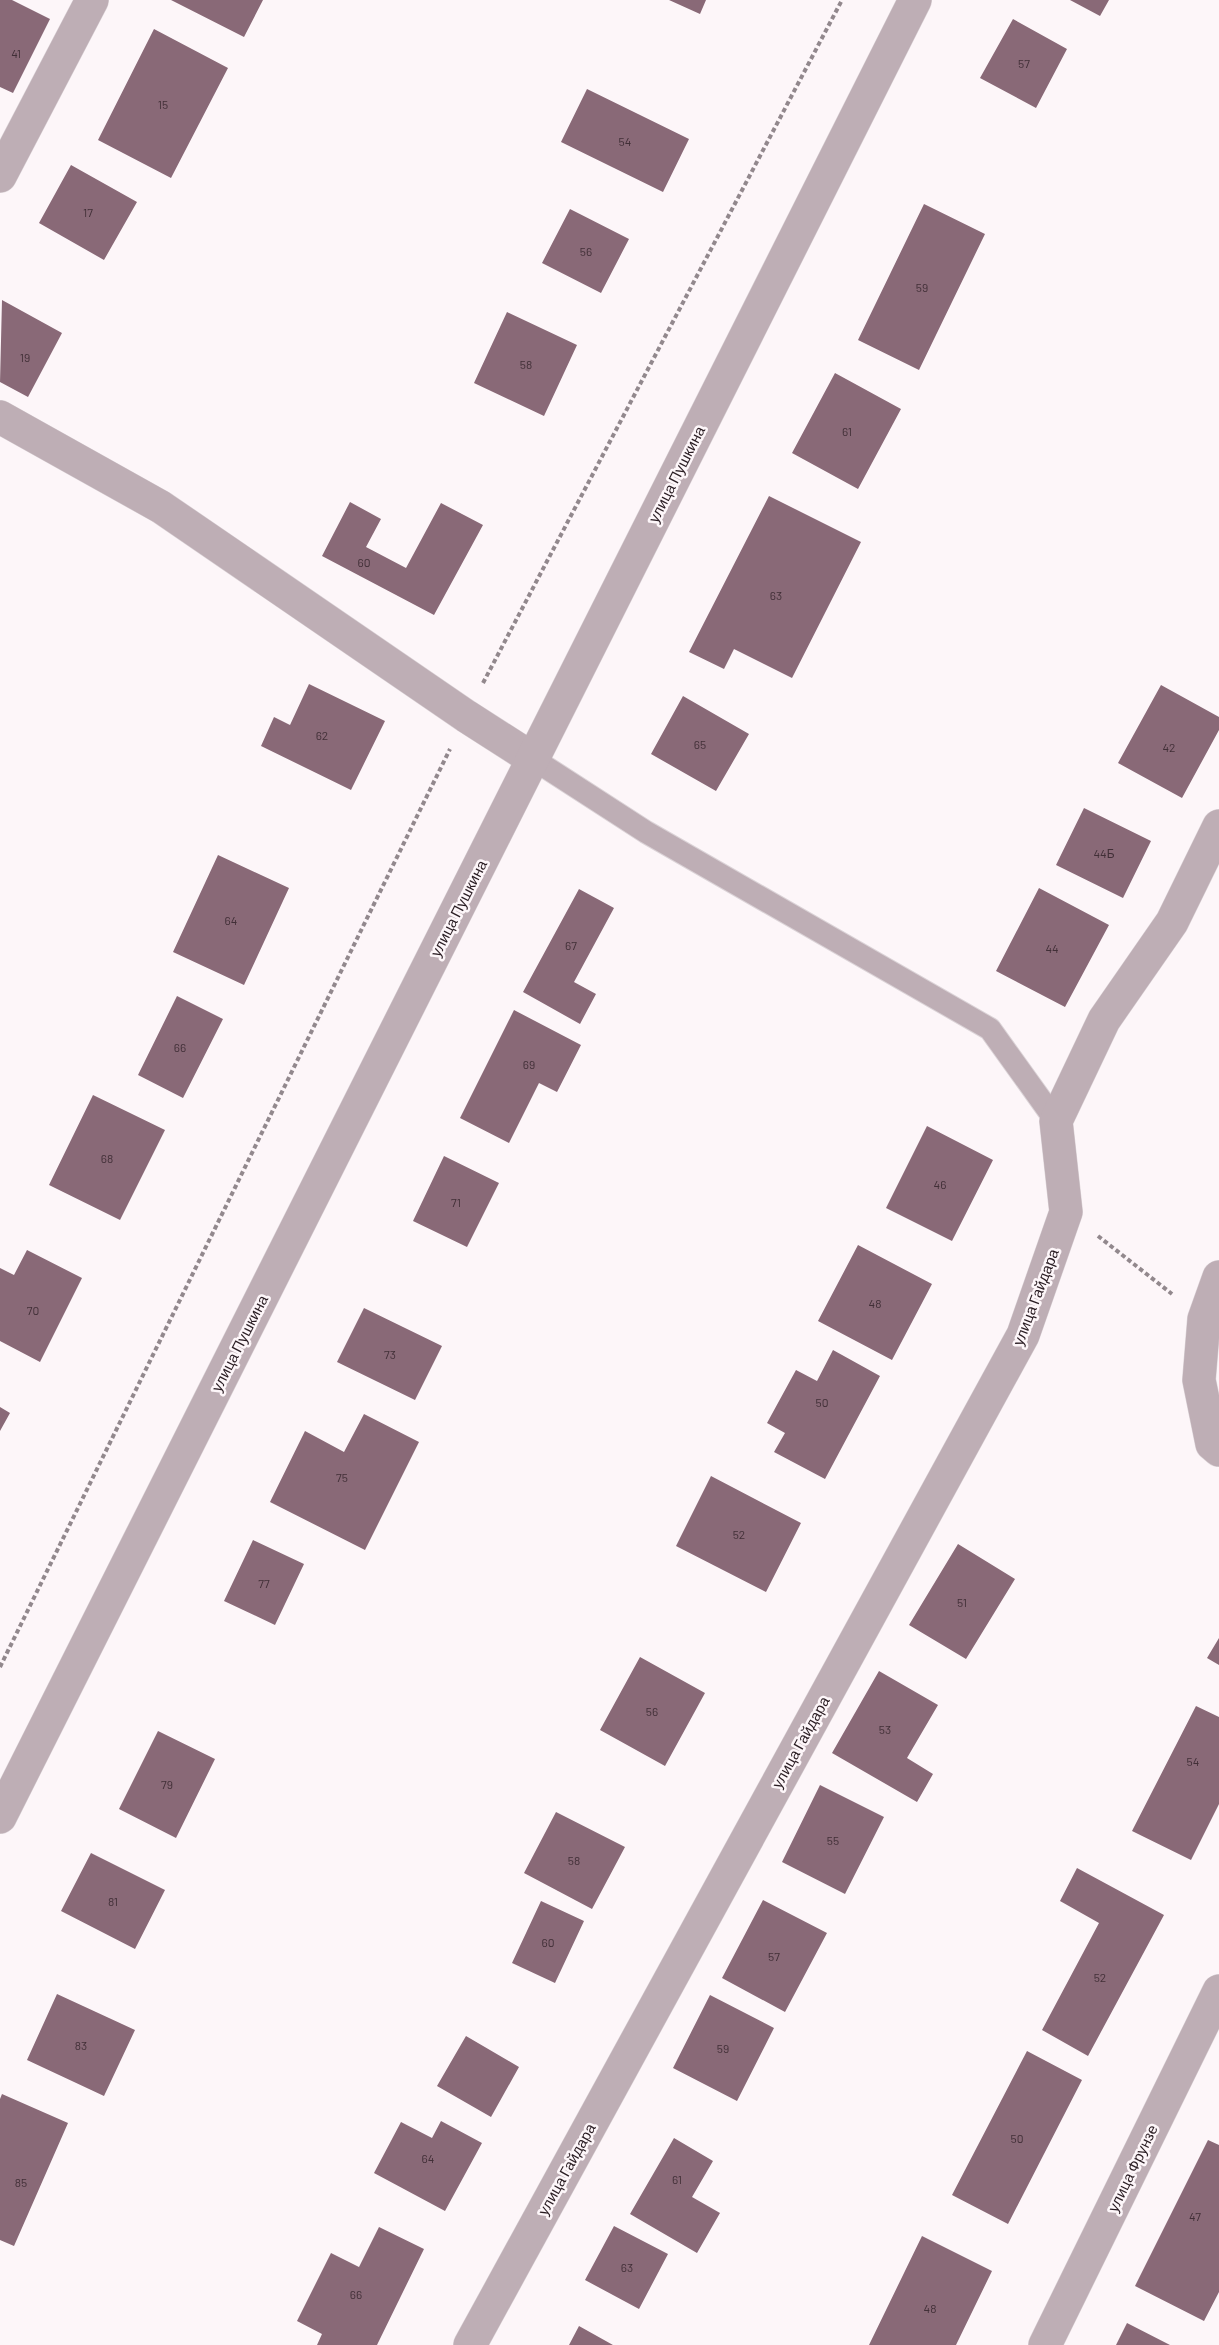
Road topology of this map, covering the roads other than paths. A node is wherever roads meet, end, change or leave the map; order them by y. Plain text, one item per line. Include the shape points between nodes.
1 (93, 0) edge
2 (915, 0) edge
3 (5, 155) edge
4 (0, 417) edge
5 (533, 759) junction
6 (1219, 826) edge
7 (1056, 1120) junction
8 (1219, 1277) edge
9 (1219, 1450) edge
10 (0, 1817) edge
11 (1219, 1991) edge
12 (470, 2345) edge
13 (1045, 2345) edge

1 - 3 street
2 - 5 street, улица Пушкина
4 - 5 street via 161,507
5 - 7 lane via 646,832 990,1029
5 - 10 street, улица Пушкина
6 - 7 street via 1172,922 1104,1020
7 - 12 street, улица Гайдара via 1066,1212 1023,1335
8 - 9 street via 1204,1319 1199,1380 1212,1443
11 - 13 street, улица Фрунзе

